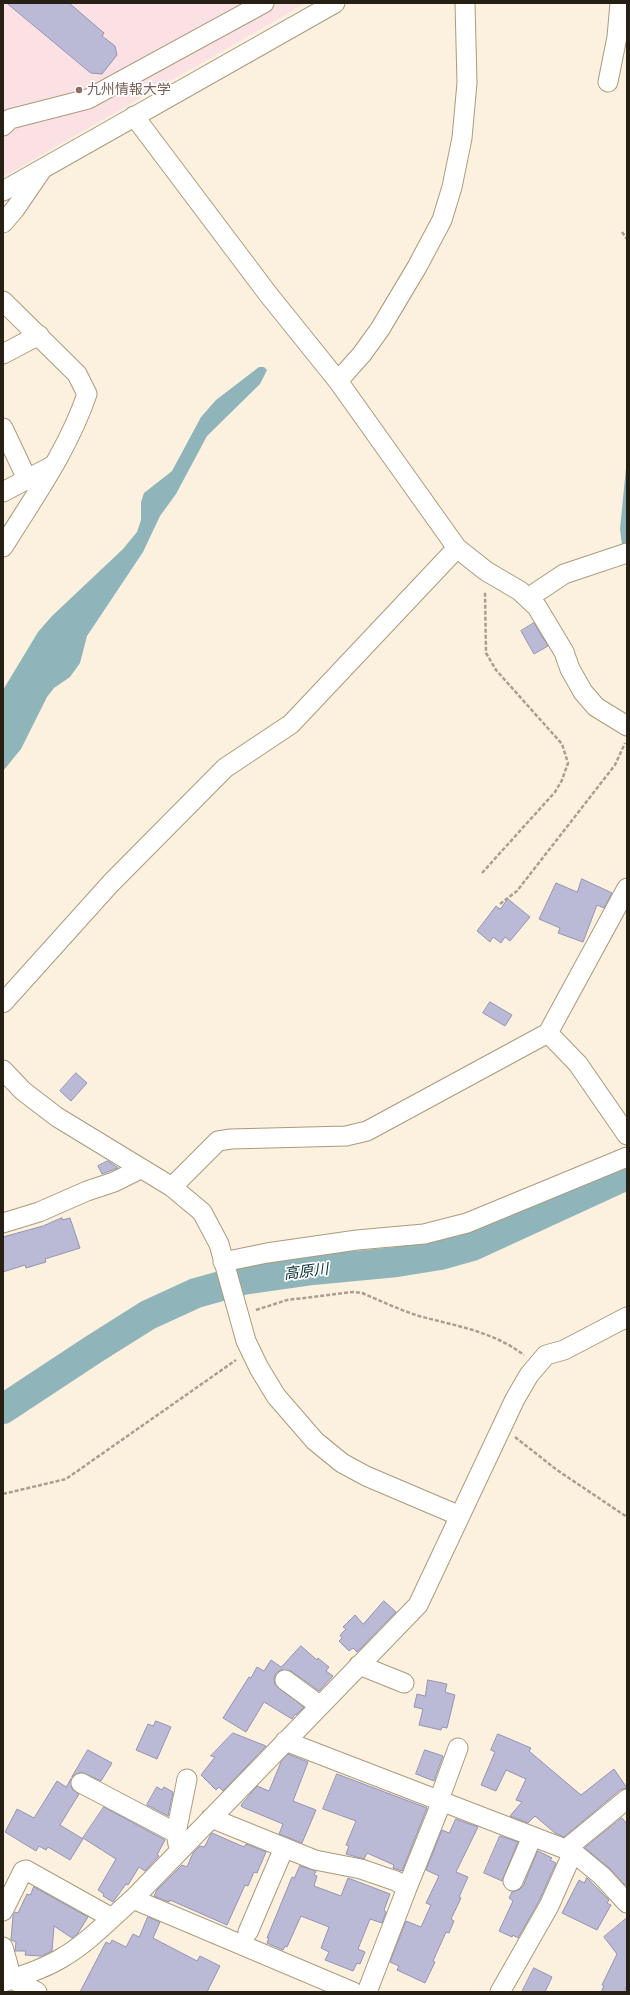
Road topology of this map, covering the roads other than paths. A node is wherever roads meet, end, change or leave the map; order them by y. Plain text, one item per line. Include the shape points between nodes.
1 (264, 3) edge
2 (335, 3) edge
3 (465, 3) edge
4 (620, 3) edge
5 (608, 82) dead end
6 (134, 116) junction
7 (3, 126) edge
8 (43, 167) junction
9 (3, 191) edge
10 (3, 223) edge
11 (3, 301) edge
12 (39, 335) junction
13 (3, 354) edge
14 (338, 381) junction
15 (3, 428) edge
16 (56, 464) junction
17 (27, 479) junction
18 (3, 492) edge
19 (3, 547) edge
20 (457, 548) junction
21 (627, 553) edge
22 (528, 598) junction
23 (626, 726) edge
24 (627, 888) edge
25 (3, 1003) edge
26 (548, 1034) junction
27 (3, 1070) edge
28 (627, 1135) edge
29 (627, 1157) edge
30 (140, 1169) junction
31 (172, 1187) junction
32 (3, 1223) edge
33 (223, 1262) junction
34 (627, 1317) edge
35 (460, 1516) junction
36 (359, 1665) junction
37 (285, 1680) dead end
38 (404, 1683) dead end
39 (319, 1705) junction
40 (285, 1741) junction
41 (458, 1748) dead end
42 (188, 1779) dead end
43 (81, 1783) dead end
44 (627, 1799) edge
45 (440, 1801) junction
46 (211, 1818) junction
47 (532, 1836) junction
48 (178, 1841) junction
49 (284, 1848) junction
50 (570, 1851) junction
51 (513, 1881) dead end
52 (407, 1888) junction
53 (133, 1899) junction
54 (627, 1903) edge
55 (3, 1911) edge
56 (112, 1918) junction
57 (248, 1932) dead end
58 (3, 1947) edge
59 (8, 1981) edge
60 (37, 1992) edge
61 (353, 1992) edge
62 (367, 1992) edge
63 (500, 1992) edge

1 - 7 street via 88,99 10,118
2 - 6 street
3 - 14 street via 467,83 462,138 442,220 380,329
4 - 5 street via 617,37
6 - 8 street
6 - 14 street via 268,294
8 - 9 street
8 - 10 street
11 - 12 street
12 - 13 street
12 - 16 street via 77,374 87,394 77,423
14 - 20 street
15 - 17 street
16 - 17 street
16 - 19 street
17 - 18 street
20 - 22 street via 486,571 520,590
20 - 25 street via 291,724 225,768 111,883
21 - 22 street via 564,574
22 - 23 street via 537,607 560,646 583,692 596,707
24 - 26 street
26 - 28 street via 578,1064
26 - 31 street via 367,1131 346,1136 218,1141
27 - 30 street via 23,1091 56,1117
29 - 33 street via 467,1223 424,1234 357,1240
30 - 31 street
30 - 32 street via 39,1212
31 - 33 street via 202,1212 219,1244
33 - 35 street via 246,1341 276,1396 315,1441 342,1463 366,1476
34 - 35 street via 564,1350 546,1355 537,1365 515,1399
35 - 36 street via 418,1605
36 - 38 street
36 - 39 street
37 - 39 street
39 - 40 street
40 - 45 street
40 - 46 street
41 - 45 street
42 - 48 street
43 - 48 street
44 - 50 street
45 - 47 street
45 - 52 street
46 - 48 street
46 - 49 street
47 - 50 street
47 - 51 street
48 - 53 street
49 - 52 street via 315,1860 361,1868 396,1881
49 - 57 street
50 - 54 street via 602,1876
50 - 63 street via 549,1906
52 - 62 street
53 - 56 street
53 - 61 street
55 - 56 street via 23,1871 26,1870
56 - 59 street via 66,1955 47,1966
58 - 59 street
59 - 60 street

